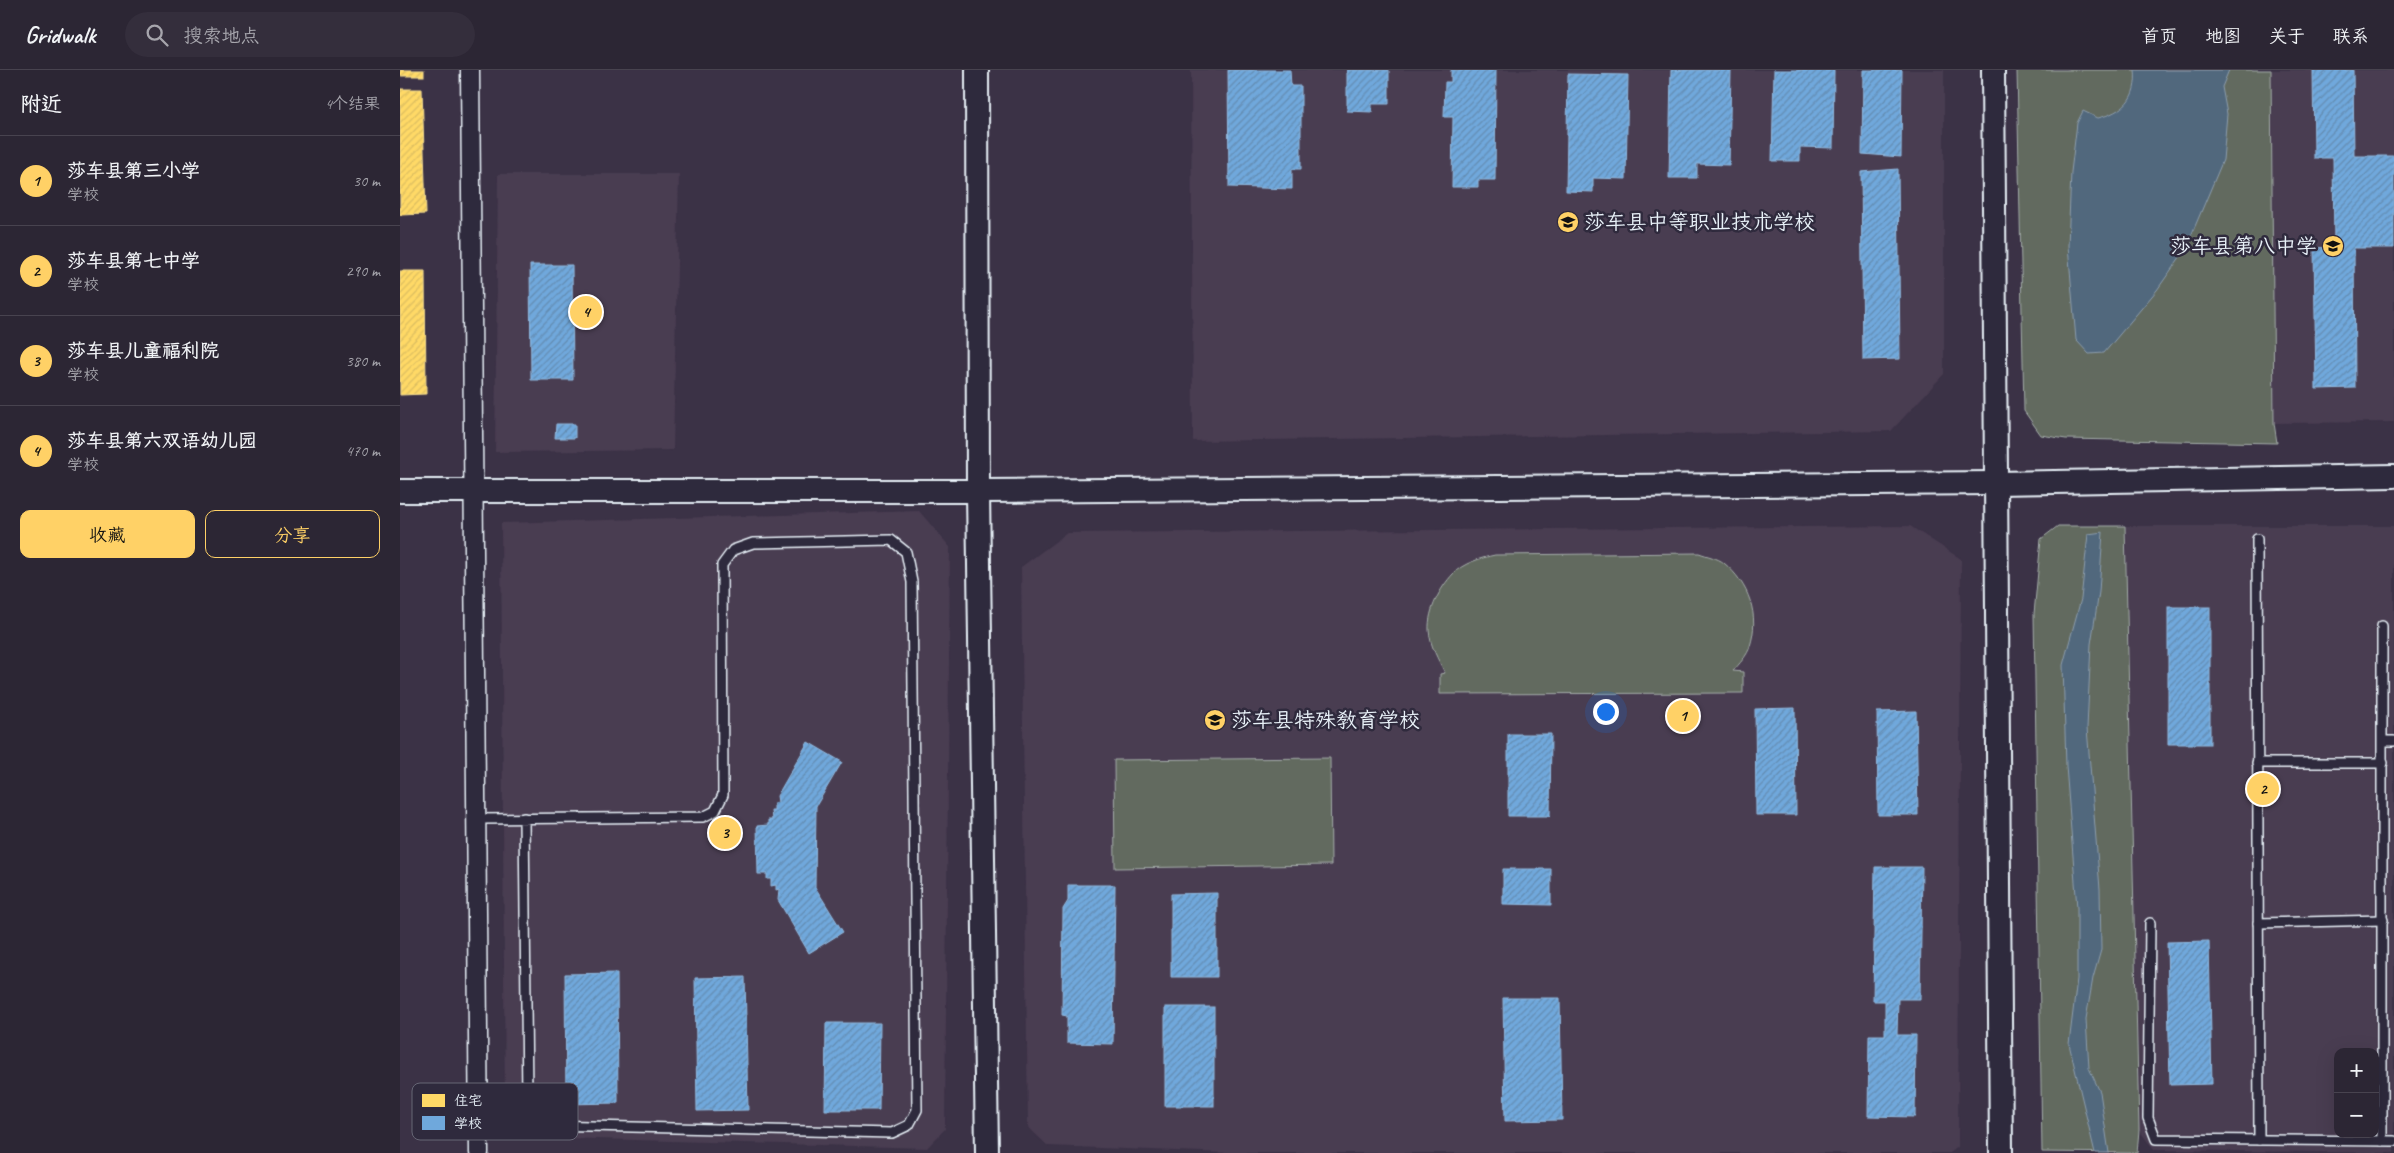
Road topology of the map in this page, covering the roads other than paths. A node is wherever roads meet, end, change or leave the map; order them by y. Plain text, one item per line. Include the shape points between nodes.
1 (470, 70) edge
2 (977, 70) edge
3 (1993, 70) edge
4 (2394, 476) edge
5 (1996, 482) junction
6 (474, 489) junction
7 (400, 491) edge
8 (978, 491) junction
9 (2257, 539) dead end
10 (2382, 626) dead end
11 (2383, 741) junction
12 (2394, 741) edge
13 (2258, 763) junction
14 (2383, 763) junction
15 (524, 818) junction
16 (476, 819) junction
17 (2383, 920) junction
18 (2150, 922) dead end
19 (2258, 923) junction
20 (2383, 946) junction
21 (2394, 946) edge
22 (478, 1083) edge
23 (527, 1083) edge
24 (578, 1126) edge
25 (478, 1140) edge
26 (2259, 1140) junction
27 (2382, 1141) junction
28 (2394, 1141) edge
29 (478, 1153) edge
30 (988, 1153) edge
31 (2001, 1153) edge

1 - 6 street
2 - 8 street
3 - 5 street
4 - 5 street
5 - 8 street
5 - 31 street
6 - 7 street
6 - 8 street
6 - 16 street
8 - 30 street
9 - 13 lane
10 - 11 lane
11 - 12 lane
11 - 14 lane
13 - 14 lane
13 - 19 lane
14 - 17 lane
15 - 16 lane
15 - 23 lane
15 - 24 lane via 702,816 715,811 722,795 722,565 733,550 753,543 891,540 906,552 912,582 917,1110 909,1125 892,1132
16 - 22 street
17 - 19 lane
17 - 20 lane
18 - 26 lane via 2148,1118 2156,1139
19 - 26 lane
20 - 21 lane
20 - 27 lane
25 - 29 street
26 - 27 lane
27 - 28 lane

